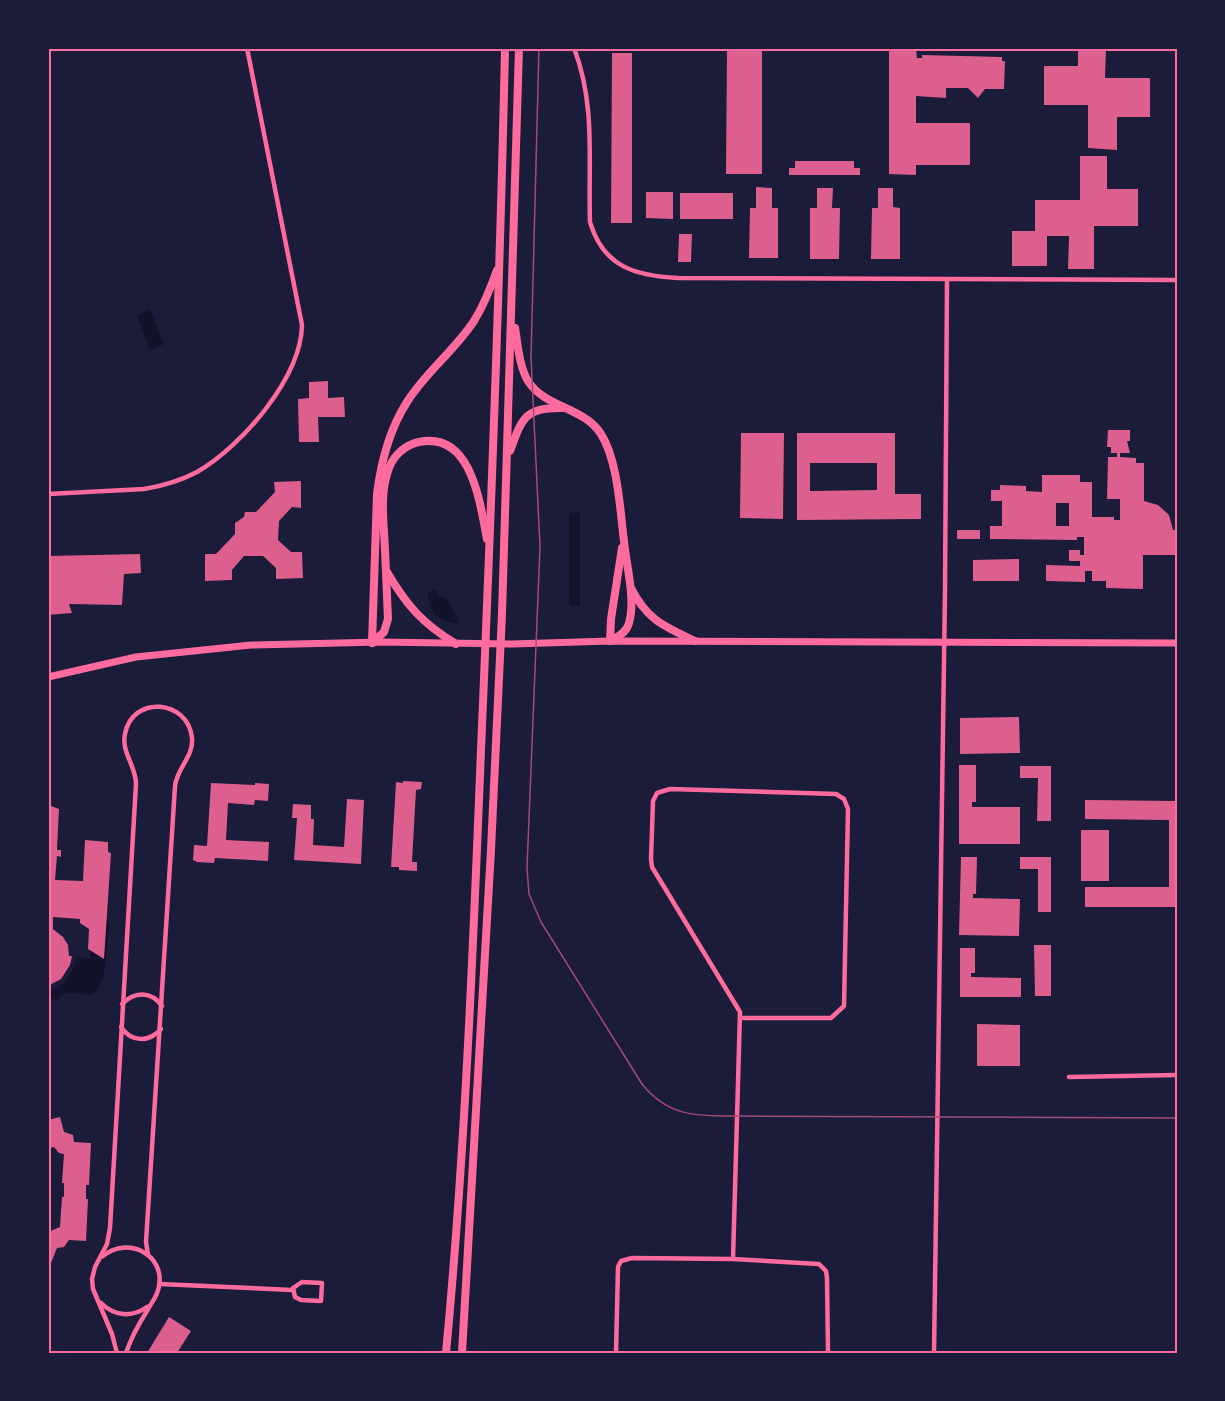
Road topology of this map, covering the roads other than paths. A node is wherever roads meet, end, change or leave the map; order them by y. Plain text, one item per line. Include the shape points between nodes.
1 (247, 48) edge
2 (505, 48) edge
3 (519, 48) edge
4 (574, 48) edge
5 (499, 263) junction
6 (947, 280) junction
7 (1177, 280) edge
8 (512, 312) junction
9 (566, 408) junction
10 (507, 458) junction
11 (48, 494) edge
12 (623, 540) junction
13 (490, 555) junction
14 (386, 570) junction
15 (630, 587) junction
16 (610, 641) junction
17 (695, 641) junction
18 (372, 643) junction
19 (1177, 643) edge
20 (456, 644) junction
21 (48, 677) edge
22 (123, 1004) junction
23 (162, 1006) junction
24 (740, 1018) junction
25 (121, 1027) junction
26 (161, 1029) junction
27 (1177, 1075) edge
28 (1069, 1077) dead end
29 (148, 1255) junction
30 (102, 1256) junction
31 (733, 1259) junction
32 (160, 1284) junction
33 (292, 1290) junction
34 (100, 1302) junction
35 (151, 1303) junction
36 (117, 1353) edge
37 (126, 1353) edge
38 (446, 1353) edge
39 (462, 1353) edge
40 (616, 1353) edge
41 (828, 1353) edge
42 (934, 1353) edge

1 - 11 street via 302,326 293,365 260,416 236,442 197,472 144,489
2 - 5 highway
3 - 8 highway
4 - 6 street via 590,110 590,222 600,244 617,263 646,276 674,278
5 - 13 highway
5 - 18 highway via 474,321 408,401 387,447 377,494
6 - 7 street
6 - 42 street
8 - 9 highway via 528,382 543,396
8 - 10 highway
9 - 10 highway via 530,412 519,426
9 - 12 highway via 588,420 603,438 617,485
10 - 39 highway via 486,943
12 - 15 highway
12 - 16 highway
13 - 14 highway via 479,499 465,462 450,448 424,441 400,451 389,467 383,507
13 - 38 highway via 459,1188
14 - 18 highway via 388,619 384,632
14 - 20 highway via 418,617
15 - 16 highway via 628,626
15 - 17 highway via 648,615
16 - 17 main road
16 - 20 main road
17 - 19 main road
18 - 20 main road
18 - 21 main road via 251,645 173,652
22 - 23 street via 132,996 143,994
22 - 23 street via 136,784 124,737 134,716 160,706 176,711 186,720 192,744 175,786
22 - 25 street
23 - 26 street
24 - 24 street via 739,1008 652,867 655,797 670,789 836,794 848,809 843,1006 831,1018
24 - 31 street
25 - 26 street via 128,1035 142,1040
25 - 30 street via 110,1228
26 - 29 street
27 - 28 street
29 - 30 street via 127,1246
29 - 32 street via 157,1267
30 - 34 street via 92,1279
31 - 40 street via 621,1261 617,1275
31 - 41 street via 814,1262 824,1268
32 - 33 street
32 - 35 street
33 - 33 street via 301,1300 321,1301 322,1283 299,1282
34 - 35 street via 114,1312 127,1314 141,1311
34 - 36 street
35 - 37 street

